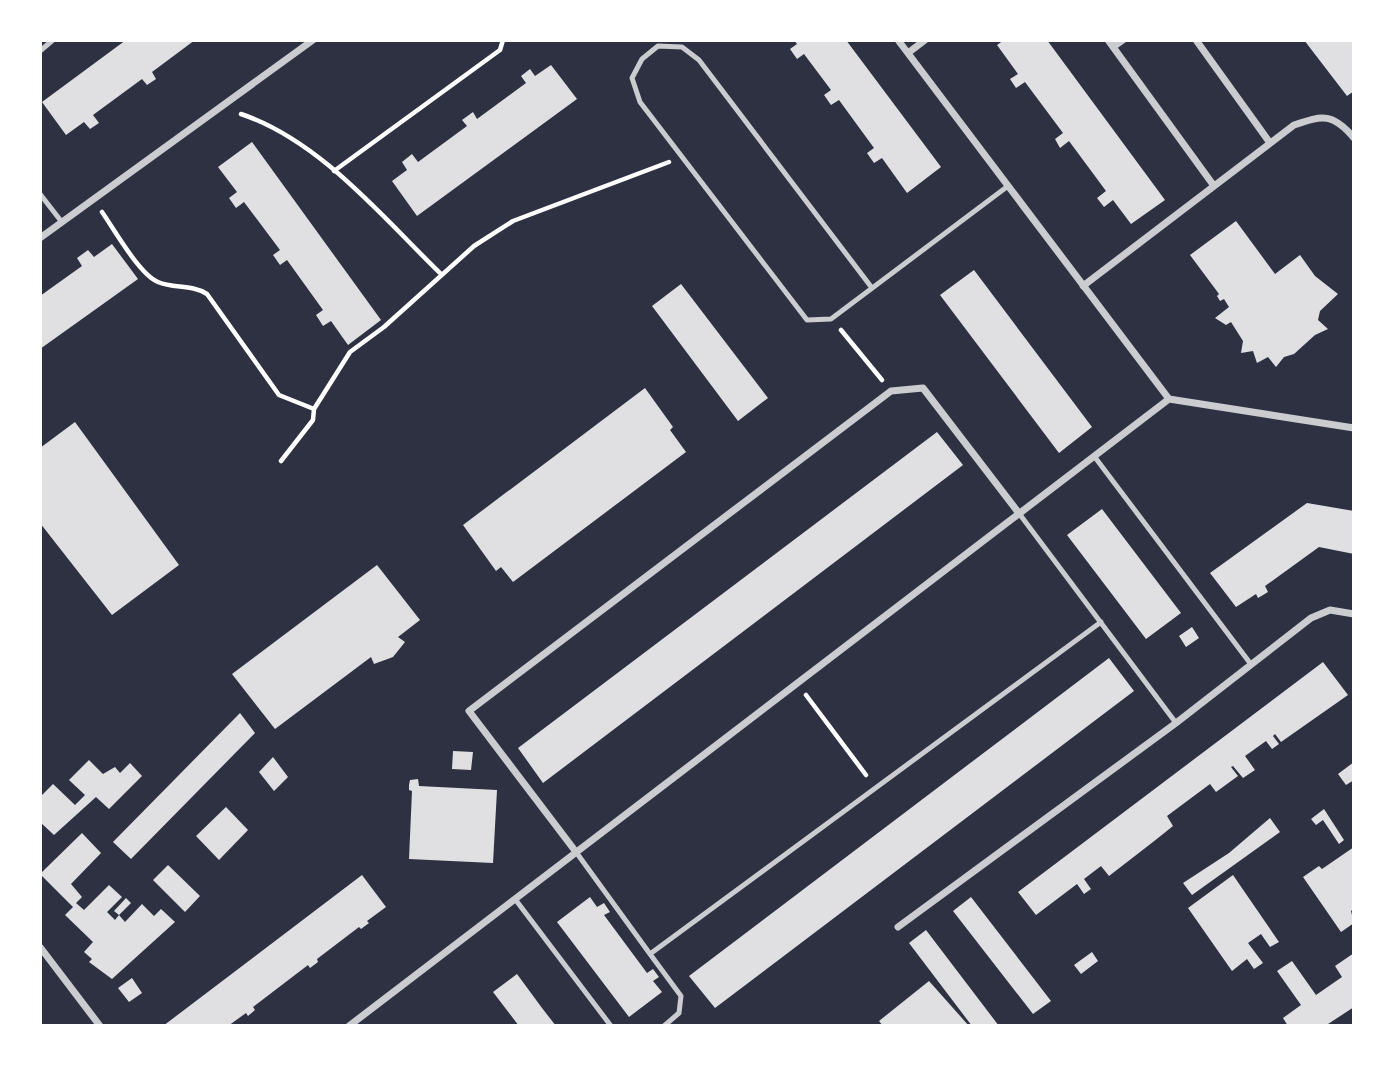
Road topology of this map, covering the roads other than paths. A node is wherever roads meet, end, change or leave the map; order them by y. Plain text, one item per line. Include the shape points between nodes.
1 (53, 40) edge
2 (313, 40) edge
3 (898, 40) edge
4 (925, 40) edge
5 (1123, 40) edge
6 (1196, 40) edge
7 (1111, 44) edge
8 (40, 51) edge
9 (908, 53) junction
10 (1354, 138) edge
11 (1270, 143) junction
12 (1008, 186) junction
13 (1214, 186) junction
14 (40, 194) edge
15 (61, 221) junction
16 (40, 238) edge
17 (1083, 286) junction
18 (872, 288) junction
19 (1169, 399) junction
20 (1354, 428) edge
21 (1094, 456) junction
22 (1018, 513) junction
23 (1354, 614) edge
24 (1101, 622) junction
25 (1250, 663) junction
26 (1176, 723) junction
27 (576, 852) junction
28 (515, 899) junction
29 (898, 927) dead end
30 (40, 947) edge
31 (650, 954) junction
32 (100, 1026) edge
33 (349, 1026) edge
34 (611, 1026) edge
35 (664, 1026) edge

1 - 8 lane
2 - 15 street
3 - 9 street
4 - 9 street
5 - 7 street
6 - 11 street
7 - 13 street
9 - 12 street
10 - 11 street via 1340,122 1319,116 1294,125
11 - 13 street
12 - 17 street
12 - 18 lane
13 - 17 street
14 - 15 lane
15 - 16 street
17 - 19 street
18 - 18 lane via 699,60 682,47 658,46 642,59 632,78 640,102 807,320 831,319
19 - 20 street
19 - 21 street
21 - 22 street
21 - 25 lane
22 - 24 lane
22 - 27 street
22 - 27 street via 923,388 891,391 469,711
23 - 25 street via 1330,610 1311,618
24 - 26 lane
24 - 31 lane
25 - 26 street
26 - 29 street
27 - 28 street
27 - 31 lane
28 - 33 street
28 - 34 lane
30 - 32 street
31 - 35 lane via 681,996 679,1013

